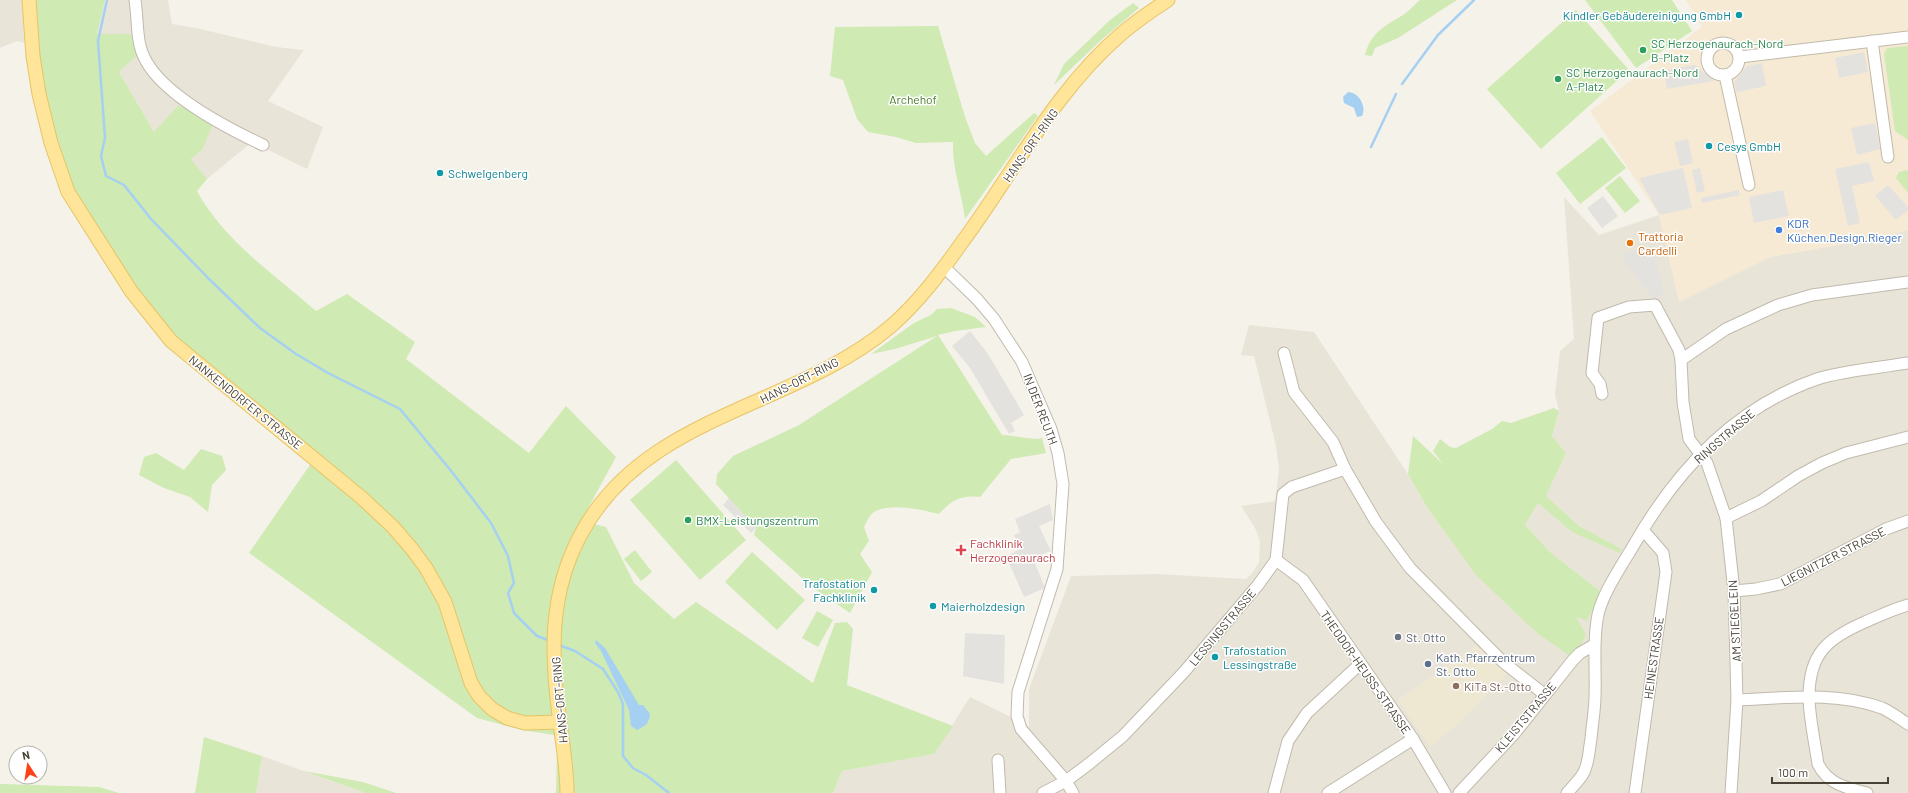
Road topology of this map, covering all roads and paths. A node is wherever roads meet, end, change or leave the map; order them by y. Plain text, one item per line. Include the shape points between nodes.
1 (28, 0) edge
2 (135, 0) edge
3 (1168, 0) edge
4 (1908, 38) edge
5 (1872, 41) junction
6 (1740, 57) junction
7 (1725, 75) junction
8 (263, 145) dead end
9 (1888, 157) dead end
10 (1749, 185) dead end
11 (944, 267) junction
12 (1908, 282) edge
13 (1284, 353) dead end
14 (1681, 360) junction
15 (1908, 363) edge
16 (1602, 394) dead end
17 (1908, 437) edge
18 (1700, 454) junction
19 (1345, 469) junction
20 (1726, 518) junction
21 (1908, 521) edge
22 (1643, 530) junction
23 (1276, 560) junction
24 (1734, 591) junction
25 (1908, 605) edge
26 (1594, 644) junction
27 (1360, 664) junction
28 (1544, 694) junction
29 (1809, 697) junction
30 (1737, 700) junction
31 (560, 722) junction
32 (1908, 724) edge
33 (1412, 739) junction
34 (998, 760) dead end
35 (1066, 781) junction
36 (567, 793) edge
37 (1000, 793) edge
38 (1043, 793) edge
39 (1073, 793) edge
40 (1274, 793) edge
41 (1328, 793) edge
42 (1445, 793) edge
43 (1459, 793) edge
44 (1567, 793) edge
45 (1635, 793) edge
46 (1731, 793) edge
47 (1867, 793) edge

1 - 31 main road, NANKENDORFER STRASSE via 39,94 51,143 68,192 132,290 171,341 362,498 412,549 445,602 471,683 479,696 492,709 507,718 525,723
2 - 8 street via 140,45 150,67 172,89 215,122
3 - 11 main road, HANS-ORT-RING via 1119,36 1094,61 1053,111
4 - 5 street
5 - 6 street
5 - 9 street
6 - 7 street via 1734,72
6 - 7 street via 1735,47 1724,43 1715,45 1710,50 1707,60 1711,69
7 - 10 street
11 - 31 main road, HANS-ORT-RING via 917,301 888,328 856,351 792,385 692,430 661,448 619,482 596,508 570,556 561,582 555,614 554,675
11 - 35 street, IN DER REUTH via 978,299 1022,362 1051,429 1063,484 1057,569 1018,692 1017,716 1021,729
12 - 14 street via 1812,295 1778,305 1726,330
13 - 19 street via 1294,392 1333,442
14 - 16 street, AM STIEGELEIN via 1673,337 1655,305 1629,307 1598,318 1592,373 1600,384
14 - 18 street, AM STIEGELEIN via 1683,402 1690,439
15 - 18 street, RINGSTRASSE via 1826,377 1799,386 1759,406
17 - 20 street via 1846,453 1822,463 1761,501
18 - 20 street, AM STIEGELEIN via 1707,463
18 - 22 street, RINGSTRASSE via 1660,503
19 - 23 street via 1292,487 1283,494
19 - 28 street via 1376,522 1410,568 1503,662
20 - 24 street, AM STIEGELEIN
21 - 24 street, LIEGNITZER STRASSE via 1886,529 1780,584
22 - 26 street, RINGSTRASSE via 1616,574 1601,605
22 - 45 street, HEINESTRASSE via 1663,553 1666,572
23 - 27 street, THEODOR-HEUSS-STRASSE via 1302,580
23 - 35 street, LESSINGSTRASSE via 1215,636 1149,711 1106,751
24 - 30 street, AM STIEGELEIN
25 - 29 street via 1843,631 1831,640 1818,655 1812,671
26 - 28 street, KLEISTSTRASSE via 1580,653
26 - 44 street, RINGSTRASSE via 1595,698 1588,761 1581,776
27 - 33 street, THEODOR-HEUSS-STRASSE
27 - 40 street via 1307,713 1288,740
28 - 43 street, KLEISTSTRASSE via 1514,734
29 - 30 street
29 - 32 street via 1849,699 1882,708
29 - 47 street via 1818,764 1823,773 1838,784
30 - 46 street, AM STIEGELEIN
31 - 36 main road, HANS-ORT-RING via 567,772
33 - 41 street
33 - 42 street, THEODOR-HEUSS-STRASSE
34 - 37 street
35 - 38 street, LESSINGSTRASSE
35 - 39 street

